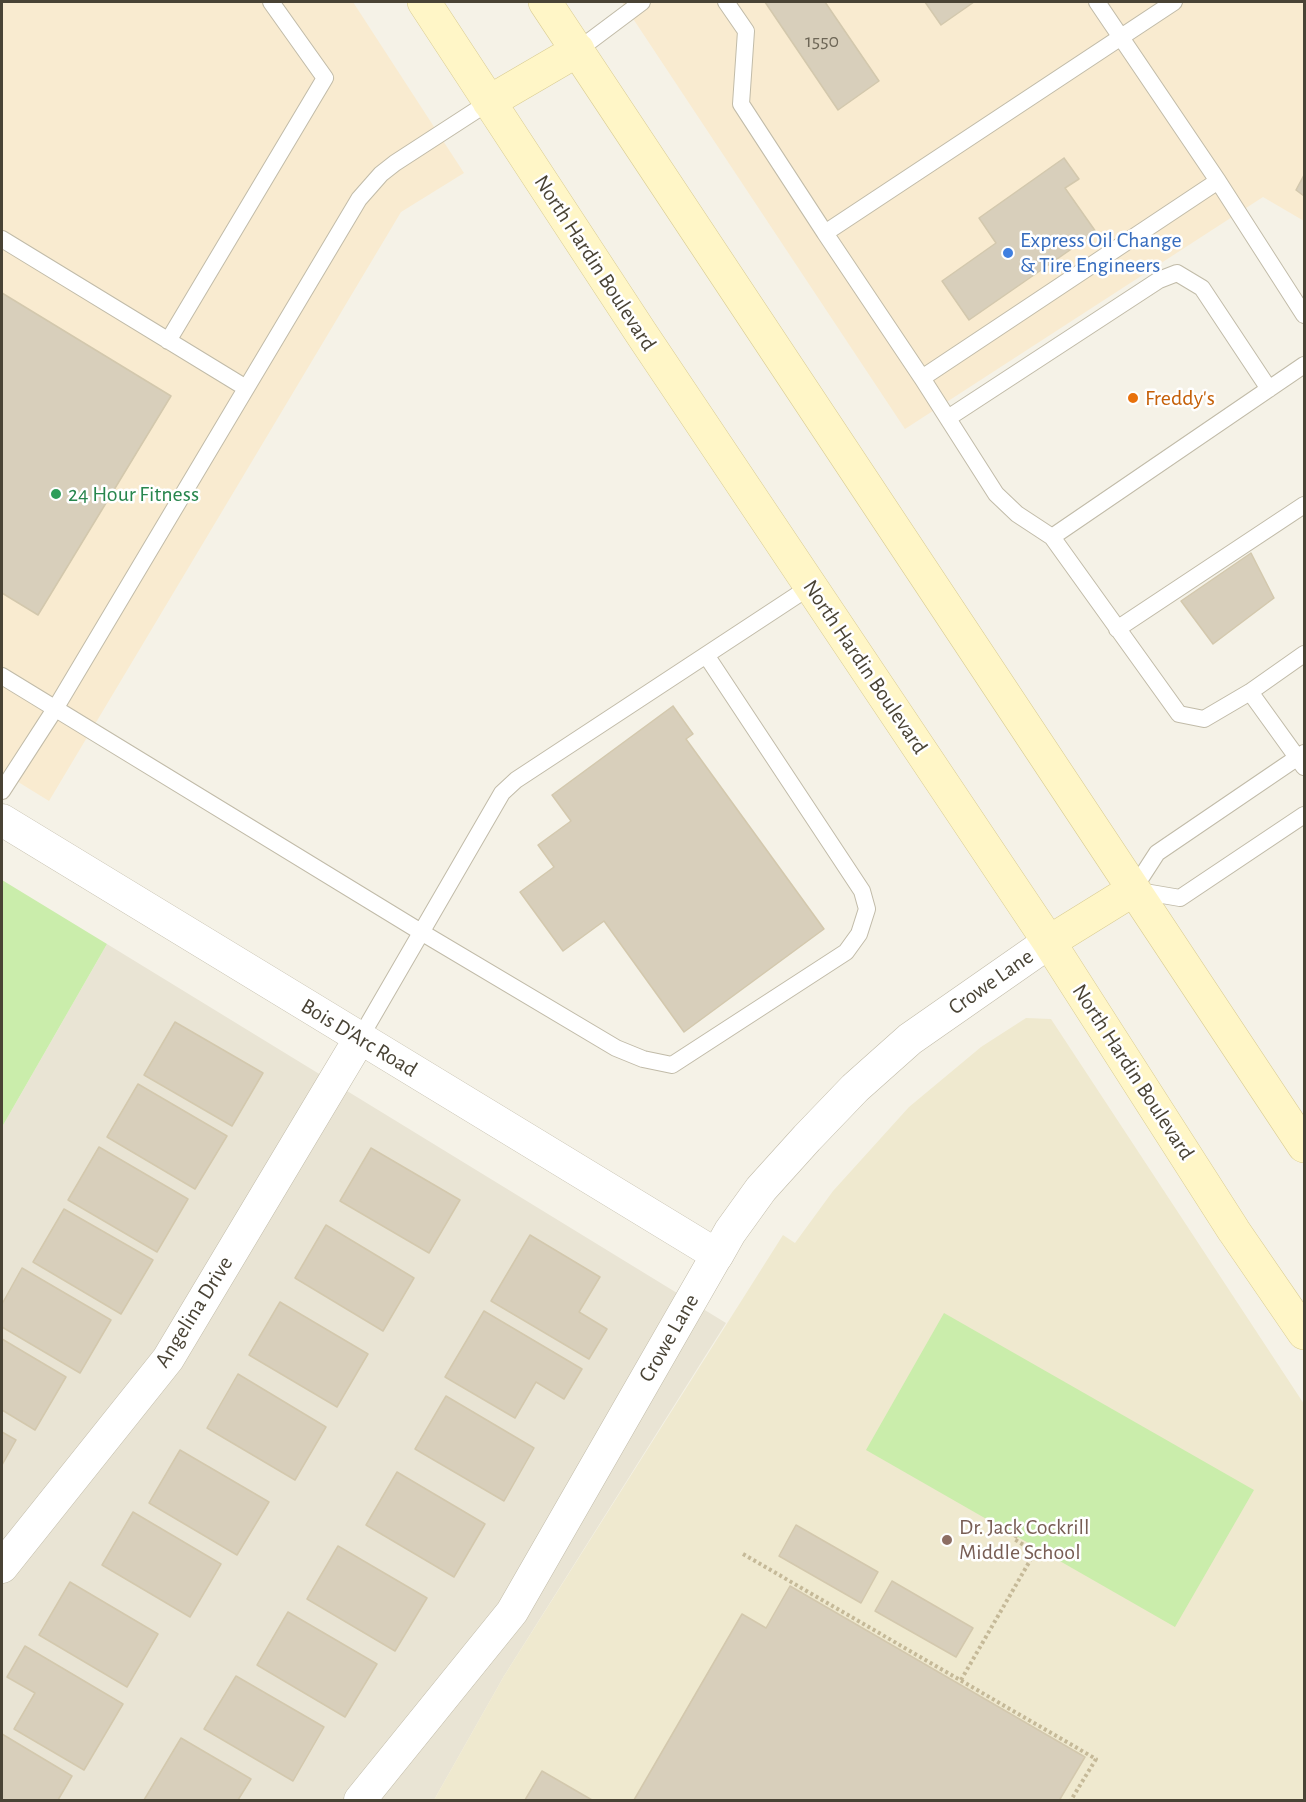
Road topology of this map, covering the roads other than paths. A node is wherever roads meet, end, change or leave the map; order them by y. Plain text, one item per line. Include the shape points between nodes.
1 (271, 2) edge
2 (424, 2) edge
3 (545, 2) edge
4 (642, 2) edge
5 (726, 2) edge
6 (1097, 2) edge
7 (1174, 2) edge
8 (1121, 36) junction
9 (578, 50) junction
10 (489, 102) junction
11 (1218, 181) junction
12 (825, 233) junction
13 (2, 239) edge
14 (1305, 315) edge
15 (168, 341) junction
16 (1305, 365) edge
17 (922, 378) junction
18 (246, 388) junction
19 (1269, 389) junction
20 (948, 418) junction
21 (1305, 505) edge
22 (1052, 537) junction
23 (811, 586) junction
24 (1118, 629) junction
25 (1305, 654) edge
26 (706, 655) junction
27 (2, 676) edge
28 (1250, 692) junction
29 (55, 709) junction
30 (1302, 759) edge
31 (2, 791) edge
32 (1305, 815) edge
33 (2, 820) edge
34 (1133, 890) junction
35 (421, 932) junction
36 (1049, 942) junction
37 (360, 1038) junction
38 (1305, 1146) edge
39 (717, 1255) junction
40 (1305, 1334) edge
41 (2, 1567) edge
42 (360, 1800) edge

1 - 15 lane via 325,78
2 - 10 main road, North Hardin Boulevard
3 - 9 main road
4 - 9 lane
5 - 12 lane via 746,31 741,104
6 - 8 lane
7 - 8 lane
8 - 11 lane
8 - 12 lane
9 - 10 main road
9 - 34 main road
10 - 18 lane via 395,163 368,187
10 - 23 main road, North Hardin Boulevard
11 - 14 lane
11 - 17 lane
12 - 17 lane
13 - 15 lane
15 - 18 lane
16 - 19 lane
17 - 20 lane
18 - 29 lane
19 - 20 lane via 1202,288 1177,273 1159,280
19 - 22 lane
20 - 22 lane via 996,495
21 - 24 lane
22 - 24 lane
23 - 26 lane
23 - 36 main road, North Hardin Boulevard
24 - 28 lane via 1179,714 1204,719
25 - 28 lane
26 - 35 lane via 516,780 502,794
26 - 35 lane via 862,891 867,909 859,934 846,952 672,1065 616,1048
27 - 29 lane
28 - 30 lane
29 - 31 lane
29 - 35 lane
30 - 34 lane via 1157,853
32 - 34 lane via 1180,898
33 - 37 street, Bois D'Arc Road
34 - 36 main road
34 - 38 main road
35 - 37 lane
36 - 39 street, Crowe Lane via 909,1039 864,1080 762,1189
36 - 40 main road, North Hardin Boulevard
37 - 39 street, Bois D'Arc Road
37 - 41 street, Angelina Drive via 168,1359
39 - 42 street, Crowe Lane via 512,1612

